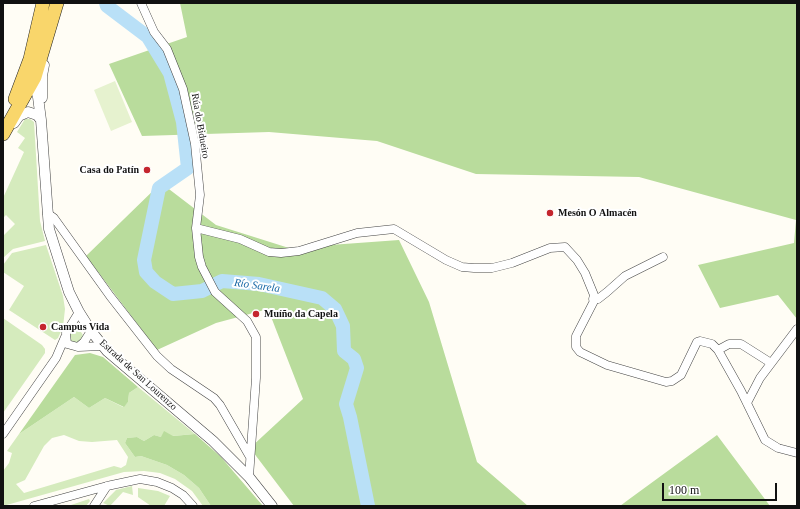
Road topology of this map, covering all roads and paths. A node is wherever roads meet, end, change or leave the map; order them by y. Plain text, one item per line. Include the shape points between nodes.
1 (43, 3) edge
2 (57, 3) edge
3 (141, 3) edge
4 (46, 44) junction
5 (33, 81) junction
6 (18, 103) junction
7 (3, 120) edge
8 (41, 120) junction
9 (3, 134) edge
10 (3, 140) edge
11 (47, 213) junction
12 (196, 228) junction
13 (664, 257) dead end
14 (594, 299) junction
15 (79, 312) junction
16 (797, 329) edge
17 (91, 331) junction
18 (65, 337) junction
19 (103, 346) junction
20 (76, 347) junction
21 (718, 350) junction
22 (56, 358) junction
23 (771, 363) junction
24 (747, 403) junction
25 (3, 434) edge
26 (797, 453) edge
27 (250, 456) junction
28 (249, 477) junction
29 (107, 486) junction
30 (34, 506) edge
31 (94, 506) edge
32 (193, 506) edge
33 (272, 506) edge

1 - 5 street via 44,20 31,72
1 - 6 main road
2 - 4 main road
3 - 12 street, Rúa do Bidueiro via 154,32 167,49 183,89 196,151 200,195
4 - 5 main road
4 - 8 street
5 - 6 main road
5 - 8 street
6 - 7 main road
6 - 9 main road
8 - 10 street via 31,112 24,112 18,116
8 - 11 street, Estrada de San Lourenzo
11 - 15 street, Estrada de San Lourenzo via 69,292
11 - 27 street via 54,218 156,356 220,405
12 - 14 street via 240,239 269,252 281,253 299,251 357,233 394,229 446,260 474,268 492,268 550,248 565,247 585,274
12 - 27 street, Rúa do Bidueiro via 199,257 215,292 247,321 256,337 256,378
13 - 14 street via 625,276 598,299
14 - 21 street via 575,341 576,347 586,356 666,382 681,375 697,342 712,344
15 - 17 street, Estrada de San Lourenzo
15 - 18 street
16 - 23 street
17 - 19 street, Estrada de San Lourenzo
17 - 20 street via 84,342
18 - 20 street via 67,344
18 - 22 street
19 - 20 street
19 - 28 street, Estrada de San Lourenzo via 213,441
20 - 22 street
21 - 23 street via 729,344 741,344
21 - 24 street
22 - 25 street
23 - 24 street
24 - 26 street via 765,440 778,448
27 - 28 street
28 - 33 street, Estrada de San Lourenzo
29 - 30 street
29 - 31 street
29 - 32 street via 140,480 157,482 178,492

